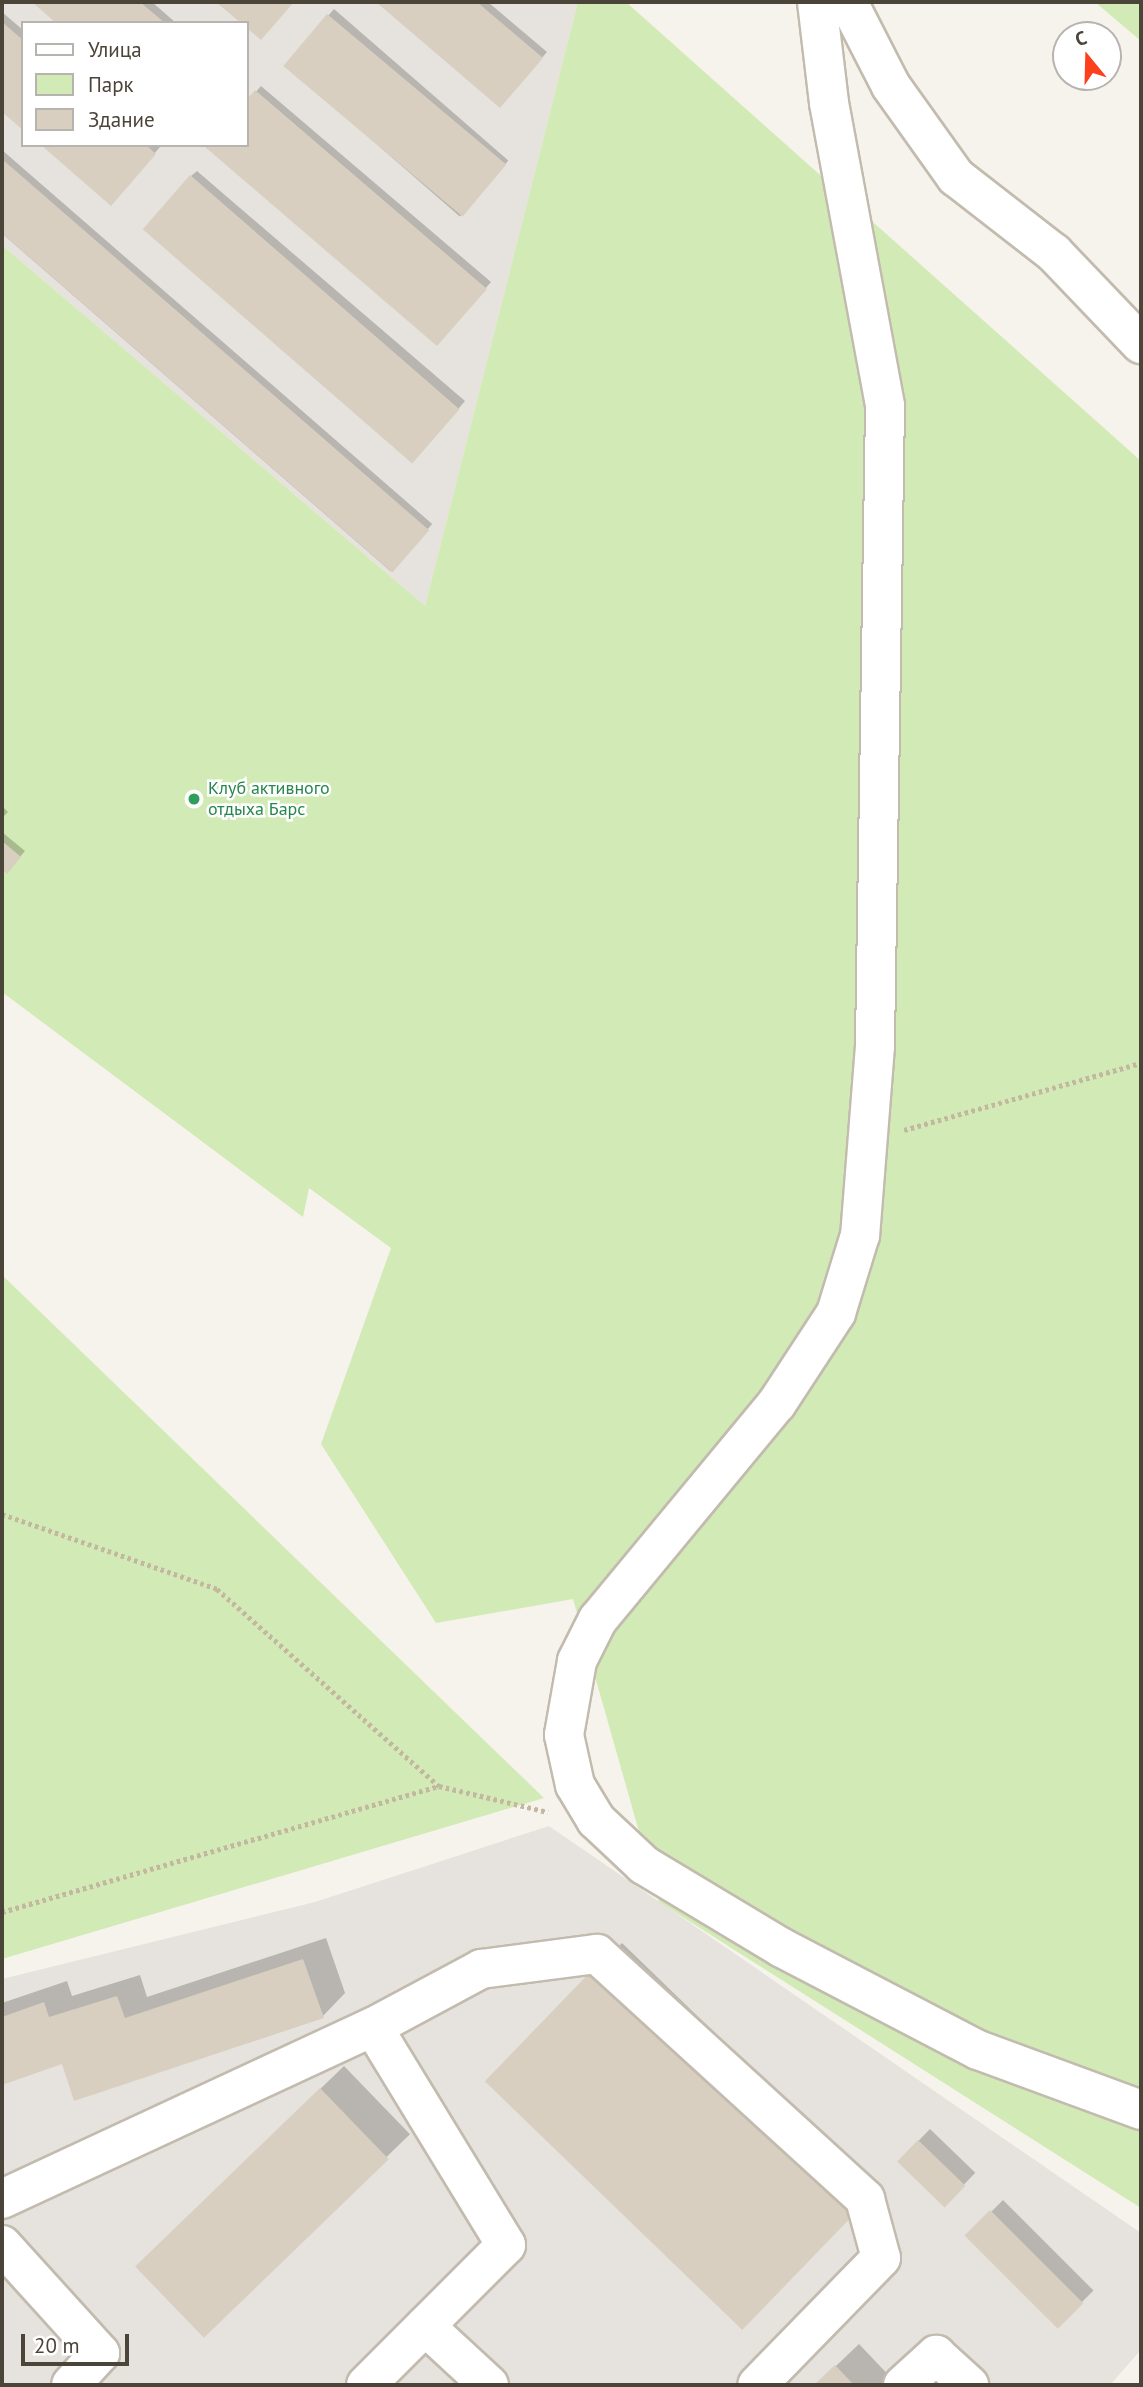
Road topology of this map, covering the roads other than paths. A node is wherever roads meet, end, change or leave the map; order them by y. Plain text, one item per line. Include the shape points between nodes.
1 (817, 2) edge
2 (848, 2) edge
3 (1141, 344) edge
4 (373, 2027) junction
5 (1141, 2110) edge
6 (2, 2199) edge
7 (2, 2245) edge
8 (425, 2326) junction
9 (71, 2385) edge
10 (366, 2385) edge
11 (489, 2385) edge
12 (757, 2385) edge
13 (903, 2385) edge
14 (969, 2385) edge

1 - 5 street via 829,103 886,406 870,1140 860,1235 836,1313 777,1403 598,1619 577,1661 564,1735 575,1785 596,1820 644,1865 782,1948 978,2050
2 - 3 street via 891,86 956,177 1054,253
4 - 6 street
4 - 8 street via 506,2245
4 - 12 street via 481,1969 597,1954 865,2199 881,2258
7 - 9 street via 100,2353
8 - 10 street
8 - 11 street
13 - 14 street via 936,2355

